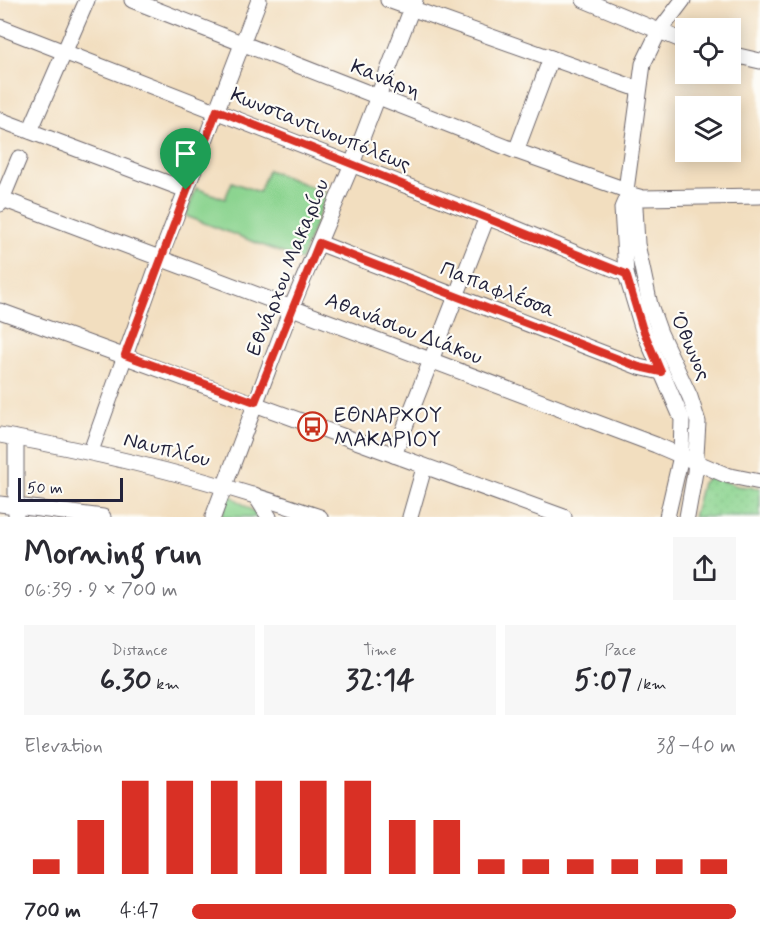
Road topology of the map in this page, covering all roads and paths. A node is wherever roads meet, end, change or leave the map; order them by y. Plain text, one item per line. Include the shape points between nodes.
1 (87, 0) edge
2 (132, 0) edge
3 (259, 0) edge
4 (388, 0) edge
5 (584, 0) edge
6 (683, 0) edge
7 (413, 5) edge
8 (0, 27) edge
9 (658, 33) junction
10 (675, 38) edge
11 (243, 43) junction
12 (65, 52) junction
13 (741, 57) edge
14 (551, 58) junction
15 (760, 61) edge
16 (638, 89) junction
17 (376, 97) junction
18 (217, 110) junction
19 (0, 120) edge
20 (30, 131) junction
21 (516, 151) junction
22 (19, 158) dead end
23 (352, 164) junction
24 (186, 190) junction
25 (627, 192) junction
26 (760, 196) edge
27 (1, 200) edge
28 (488, 218) junction
29 (319, 243) junction
30 (160, 258) junction
31 (626, 274) junction
32 (456, 296) junction
33 (292, 306) junction
34 (0, 311) edge
35 (125, 355) junction
36 (432, 362) junction
37 (661, 372) junction
38 (255, 402) junction
39 (0, 435) edge
40 (16, 438) junction
41 (91, 451) junction
42 (394, 455) junction
43 (681, 456) junction
44 (696, 463) junction
45 (424, 468) junction
46 (760, 482) edge
47 (224, 485) junction
48 (255, 495) junction
49 (0, 504) edge
50 (16, 512) edge
51 (103, 517) edge
52 (213, 517) edge
53 (269, 517) edge
54 (320, 517) edge
55 (410, 517) edge
56 (564, 517) edge
57 (667, 517) edge
58 (687, 517) edge

1 - 12 street
2 - 11 street, Κανάρη
3 - 11 street
4 - 7 street
5 - 9 street
6 - 9 street, Όθωνος
7 - 14 street
7 - 17 street, Εθνάρχου Μακαρίου
8 - 12 street, Κωνσταντινουπόλεως
9 - 10 street
9 - 16 street, Όθωνος via 646,54
11 - 17 street, Κανάρη
11 - 18 street
12 - 18 street, Κωνσταντινουπόλεως
12 - 20 street
13 - 15 street
14 - 16 street
14 - 21 street
16 - 25 street, Όθωνος
17 - 21 street, Κανάρη
17 - 23 street, Εθνάρχου Μακαρίου
18 - 23 street, Κωνσταντινουπόλεως
18 - 24 street
19 - 20 street
20 - 24 street
21 - 25 street, Κανάρη
22 - 27 street
23 - 28 street, Κωνσταντινουπόλεως
23 - 29 street, Εθνάρχου Μακαρίου
24 - 30 street
25 - 26 street, Κανάρη via 643,198
25 - 31 street, Όθωνος via 622,208
25 - 44 street, Όθωνος via 635,207 637,244 650,304 695,411
27 - 30 street, Αθανάσιου Διάκου
28 - 31 street, Κωνσταντινουπόλεως
28 - 32 street
29 - 32 street, Παπαφλέσσα
29 - 33 street, Εθνάρχου Μακαρίου
30 - 33 street, Αθανάσιου Διάκου
30 - 35 street
31 - 37 street, Όθωνος
32 - 36 street
32 - 37 street, Παπαφλέσσα
33 - 36 street, Αθανάσιου Διάκου
33 - 38 street, Εθνάρχου Μακαρίου
34 - 35 street
35 - 38 street
35 - 41 street
36 - 42 street
36 - 43 street, Αθανάσιου Διάκου
37 - 43 street, Όθωνος via 682,419
38 - 42 street
38 - 47 street, Εθνάρχου Μακαρίου
39 - 40 street, Ναυπλίου
40 - 41 street, Ναυπλίου
40 - 50 street
41 - 47 street, Ναυπλίου
42 - 45 street
43 - 44 street, Αθανάσιου Διάκου
43 - 57 street, Όθωνος
44 - 46 street, Αθανάσιου Διάκου
44 - 58 street, Όθωνος
45 - 55 street
45 - 56 street
47 - 48 street, Ναυπλίου
47 - 52 street, Εθνάρχου Μακαρίου
48 - 53 street
48 - 54 street, Ναυπλίου
49 - 50 street
50 - 51 street

